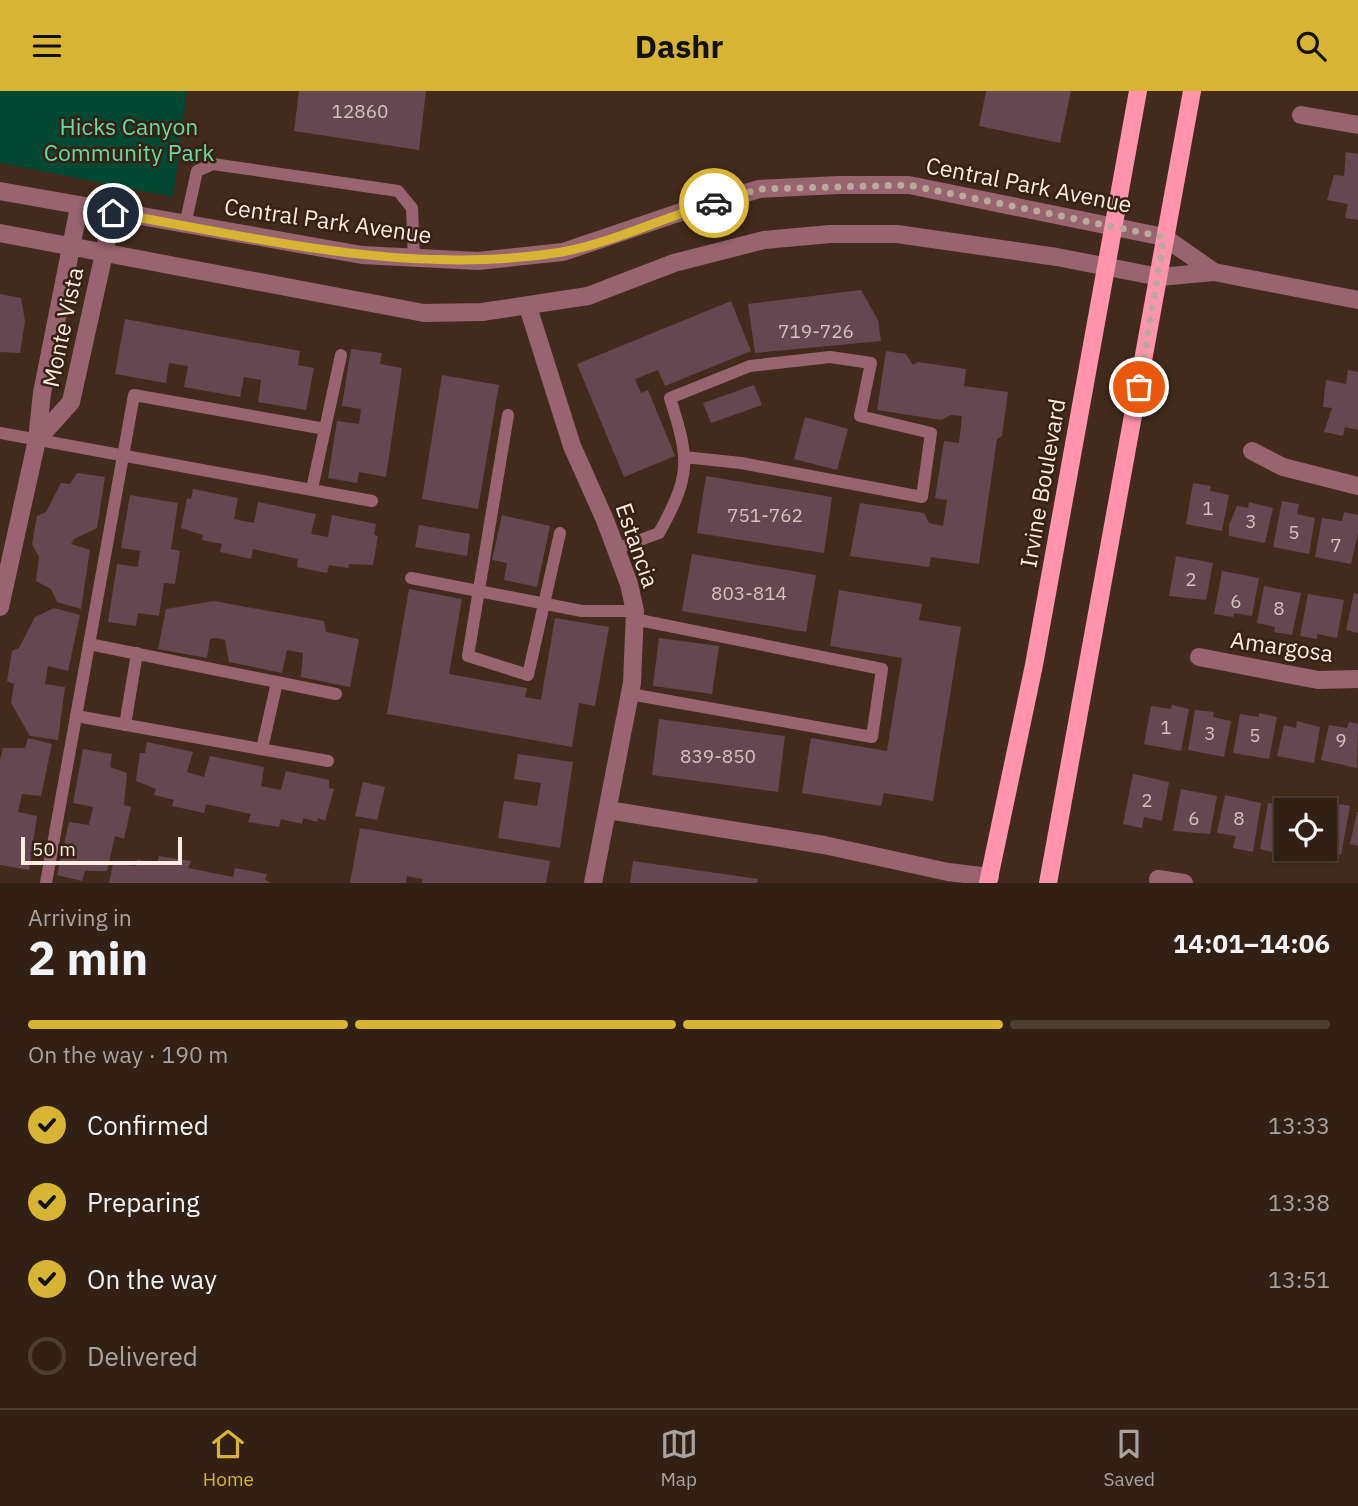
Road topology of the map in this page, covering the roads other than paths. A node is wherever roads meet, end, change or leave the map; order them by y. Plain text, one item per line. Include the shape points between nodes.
1 (1138, 91) edge
2 (1192, 91) edge
3 (1301, 115) dead end
4 (1358, 125) edge
5 (0, 191) edge
6 (79, 207) junction
7 (113, 213) junction
8 (186, 225) junction
9 (1113, 225) junction
10 (0, 233) edge
11 (1164, 237) junction
12 (71, 246) junction
13 (103, 254) junction
14 (414, 259) junction
15 (1106, 268) junction
16 (1214, 272) junction
17 (1159, 277) junction
18 (1358, 300) edge
19 (528, 307) junction
20 (341, 355) dead end
21 (508, 415) dead end
22 (325, 429) junction
23 (0, 433) edge
24 (37, 440) junction
25 (1252, 451) dead end
26 (123, 456) junction
27 (684, 457) junction
28 (1358, 486) edge
29 (313, 489) junction
30 (372, 501) dead end
31 (560, 533) dead end
32 (617, 549) junction
33 (411, 578) dead end
34 (480, 591) junction
35 (545, 604) junction
36 (0, 607) edge
37 (635, 615) junction
38 (89, 644) junction
39 (137, 653) junction
40 (1199, 657) dead end
41 (1358, 679) edge
42 (277, 682) junction
43 (336, 694) dead end
44 (630, 694) junction
45 (76, 716) junction
46 (125, 725) junction
47 (262, 749) junction
48 (328, 761) dead end
49 (608, 810) junction
50 (1158, 879) dead end
51 (991, 881) edge
52 (46, 883) edge
53 (593, 883) edge
54 (1048, 883) edge
55 (1184, 883) edge

1 - 9 main road, Irvine Boulevard
2 - 11 main road
3 - 4 street
5 - 6 street, Central Park Avenue
6 - 7 street, Central Park Avenue
6 - 12 street, Monte Vista
7 - 8 street, Central Park Avenue
7 - 13 street, Monte Vista
8 - 14 street, Central Park Avenue via 362,255
8 - 14 lane via 198,171 213,164 345,183 398,191 412,208
9 - 11 street, Central Park Avenue
9 - 14 street, Central Park Avenue via 909,185 838,185 759,189 563,252 478,261
9 - 15 main road, Irvine Boulevard
10 - 12 street, Central Park Avenue
11 - 16 street, Central Park Avenue
11 - 17 main road
12 - 13 street, Central Park Avenue
12 - 24 street, Monte Vista
13 - 19 street, Central Park Avenue via 424,313
13 - 24 street, Monte Vista via 71,402
15 - 17 street, Central Park Avenue
15 - 19 street, Central Park Avenue via 897,234 831,234 764,240 674,263 588,296
15 - 51 main road, Irvine Boulevard
16 - 17 street, Central Park Avenue
16 - 18 street, Central Park Avenue
17 - 54 main road
19 - 32 street, Estancia via 572,446
20 - 22 lane
21 - 34 lane
22 - 26 lane via 134,395
22 - 29 lane
23 - 24 lane
24 - 26 lane
24 - 36 street, Monte Vista
25 - 28 street via 1283,467
26 - 29 lane
26 - 38 lane
27 - 27 lane via 741,463 922,497 932,433 860,416 871,363 830,357 750,366 670,398
27 - 32 lane via 684,479 659,533
29 - 30 lane
31 - 35 lane
32 - 37 street, Estancia
33 - 34 lane
34 - 35 lane
34 - 35 lane via 468,656 528,675
35 - 37 lane
37 - 44 street, Estancia
37 - 44 lane via 882,669 872,737
38 - 39 lane
38 - 45 lane
39 - 42 lane
39 - 46 lane
40 - 41 street, Amargosa via 1318,680
42 - 43 lane
42 - 47 lane
44 - 49 street, Estancia
45 - 46 lane
45 - 52 lane
46 - 47 lane
47 - 48 lane
49 - 51 street
49 - 53 street, Estancia
50 - 55 street

